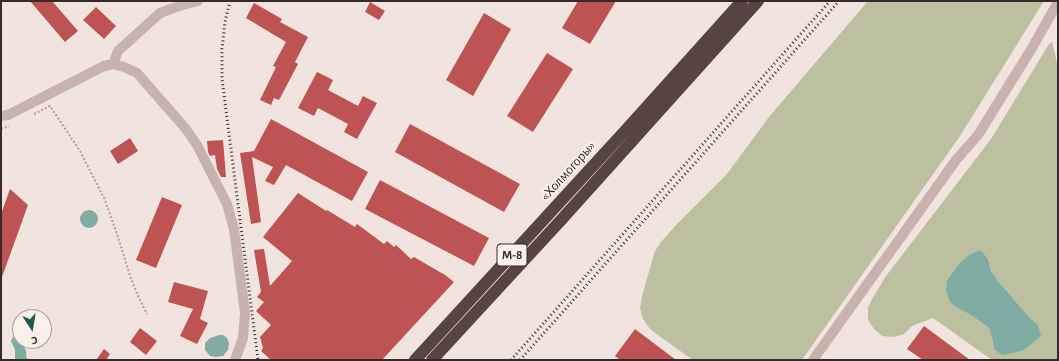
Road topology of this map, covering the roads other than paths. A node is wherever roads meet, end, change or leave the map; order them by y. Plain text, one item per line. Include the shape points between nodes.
1 (198, 1) edge
2 (742, 1) edge
3 (758, 1) edge
4 (1058, 2) edge
5 (113, 64) junction
6 (1, 116) edge
7 (235, 360) edge
8 (415, 360) edge
9 (432, 360) edge
10 (814, 360) edge

1 - 5 street via 160,13 118,52
2 - 8 highway, «Холмогоры» / М-8
3 - 9 highway, «Холмогоры» / М-8
4 - 10 street via 978,135 956,160
5 - 6 street via 104,66 8,115
5 - 7 street via 137,73 186,129 197,144 227,204 234,229 245,313 243,338

